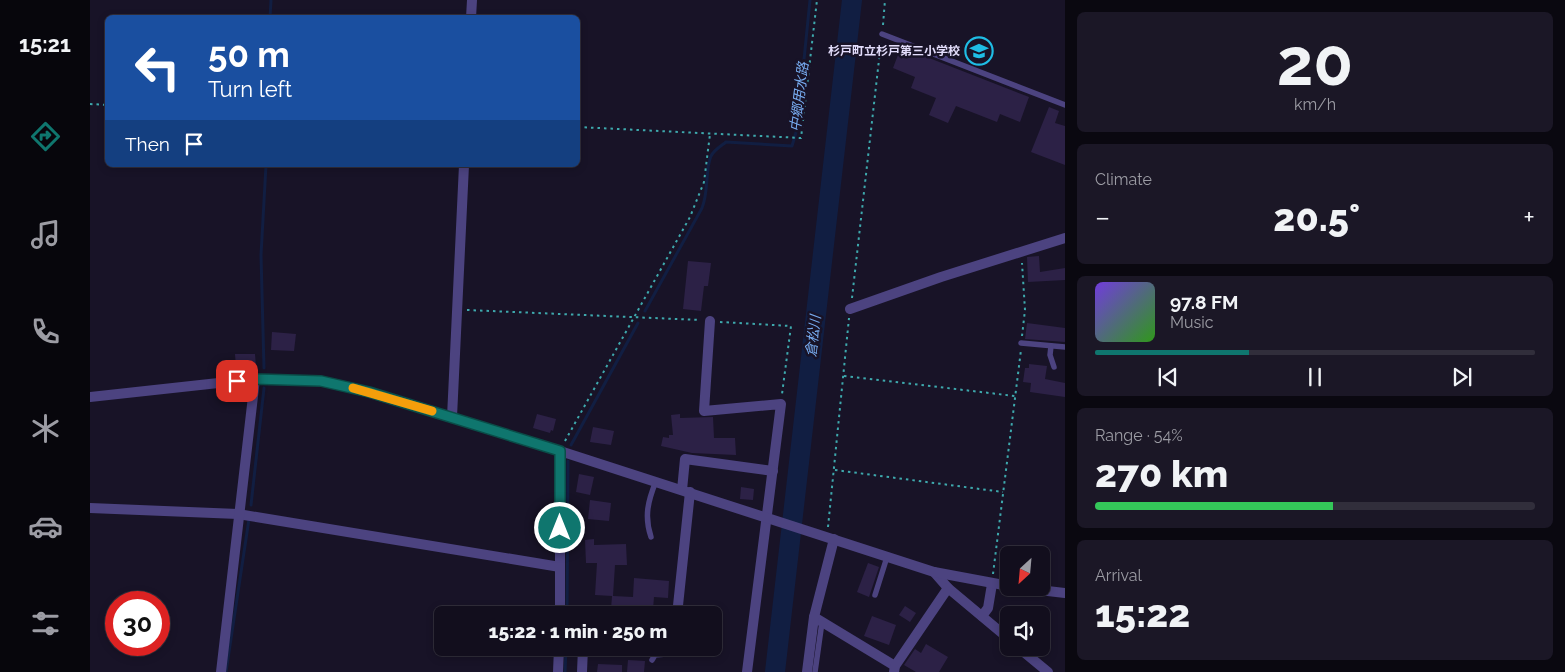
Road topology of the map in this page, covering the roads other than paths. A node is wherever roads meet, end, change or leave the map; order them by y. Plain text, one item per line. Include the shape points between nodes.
1 (472, 0) edge
2 (471, 15) edge
3 (882, 34) road end
4 (1065, 105) edge
5 (464, 167) edge
6 (1065, 238) edge
7 (850, 309) road end
8 (710, 321) road end
9 (1022, 343) road end
10 (1051, 346) junction
11 (1065, 347) edge
12 (1054, 368) dead end
13 (255, 379) junction
14 (90, 397) edge
15 (452, 418) junction
16 (560, 451) junction
17 (773, 470) junction
18 (656, 481) junction
19 (686, 491) junction
20 (90, 508) edge
21 (238, 514) junction
22 (767, 517) junction
23 (652, 537) dead end
24 (830, 538) junction
25 (888, 557) junction
26 (560, 567) junction
27 (934, 572) junction
28 (992, 584) junction
29 (1000, 585) edge
30 (948, 588) junction
31 (1050, 591) edge
32 (1065, 593) edge
33 (875, 595) dead end
34 (560, 606) edge
35 (678, 606) edge
36 (982, 616) junction
37 (818, 619) junction
38 (1000, 631) edge
39 (559, 656) edge
40 (583, 656) edge
41 (654, 656) edge
42 (1029, 656) edge
43 (652, 660) dead end
44 (895, 669) edge
45 (221, 672) edge
46 (558, 672) edge
47 (582, 672) edge
48 (747, 672) edge
49 (807, 672) edge
50 (815, 672) edge
51 (1048, 672) edge

1 - 2 street
3 - 4 lane
5 - 15 street
6 - 7 street
8 - 17 street via 704,411 781,404
9 - 10 lane
10 - 11 lane
10 - 12 lane
13 - 14 street
13 - 15 street via 321,381
13 - 21 street
15 - 16 street
16 - 18 street
16 - 26 street
17 - 19 street via 685,459
17 - 22 street
18 - 19 street
18 - 23 lane via 646,514
19 - 22 street
19 - 35 street
20 - 21 street
21 - 26 street
21 - 45 street
22 - 24 street
22 - 48 street
24 - 25 street
24 - 37 street
25 - 27 street
25 - 33 lane
26 - 34 street
27 - 28 street
27 - 30 street
28 - 29 street
28 - 36 street via 988,608
30 - 36 street
30 - 44 street
31 - 32 street
36 - 38 street
37 - 44 street
37 - 49 street
37 - 50 lane
39 - 46 street
40 - 47 street
41 - 43 lane
42 - 51 street

